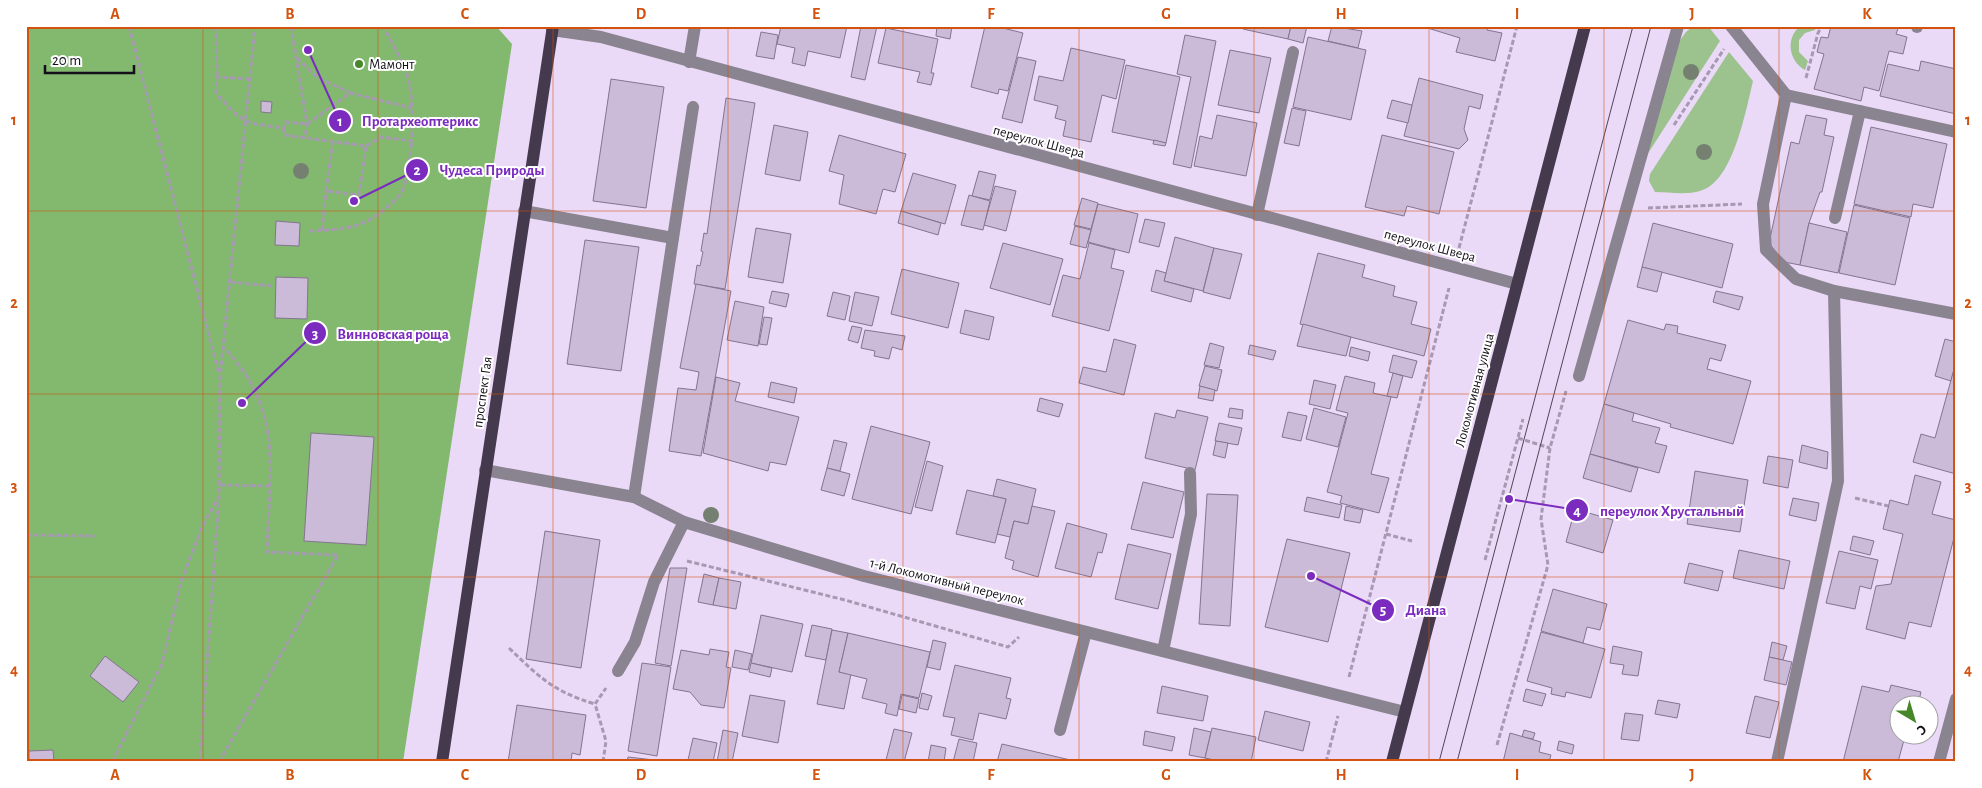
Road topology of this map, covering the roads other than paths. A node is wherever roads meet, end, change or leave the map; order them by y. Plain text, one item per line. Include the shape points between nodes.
1 (694, 26) edge
2 (1585, 26) edge
3 (1678, 26) edge
4 (552, 28) edge
5 (1733, 29) edge
6 (1293, 52) dead end
7 (689, 62) junction
8 (1786, 95) junction
9 (693, 107) dead end
10 (1860, 111) junction
11 (1956, 132) edge
12 (524, 211) junction
13 (1257, 215) junction
14 (1835, 218) dead end
15 (673, 238) junction
16 (1517, 284) junction
17 (1834, 291) junction
18 (1956, 314) edge
19 (1579, 376) road end
20 (485, 470) junction
21 (1190, 473) dead end
22 (634, 497) junction
23 (684, 522) junction
24 (1086, 632) junction
25 (1163, 651) junction
26 (618, 671) road end
27 (1956, 699) edge
28 (1405, 712) junction
29 (1060, 730) dead end
30 (442, 762) edge
31 (1392, 762) edge
32 (1777, 762) edge
33 (1939, 762) edge

1 - 7 street
2 - 16 main road, Локомотивная улица
3 - 19 street
4 - 7 street, переулок Швера via 601,37
4 - 12 main road, проспект Гая
5 - 8 street
6 - 13 street
7 - 13 street, переулок Швера
8 - 10 street
8 - 17 street via 1763,204 1766,250 1796,280
9 - 15 street
10 - 11 street
10 - 14 street
12 - 15 street
12 - 20 main road, проспект Гая
13 - 16 street, переулок Швера
15 - 22 street
16 - 28 main road, Локомотивная улица
17 - 18 street
17 - 32 street via 1838,481
20 - 22 street, 1-й Локомотивный переулок
20 - 30 main road, проспект Гая
21 - 25 street via 1191,514
22 - 23 street, 1-й Локомотивный переулок
23 - 24 street, 1-й Локомотивный переулок via 864,576
23 - 26 street via 654,582 635,642
24 - 25 street, 1-й Локомотивный переулок
24 - 29 street
25 - 28 street, 1-й Локомотивный переулок
27 - 33 street
28 - 31 main road, Локомотивная улица

